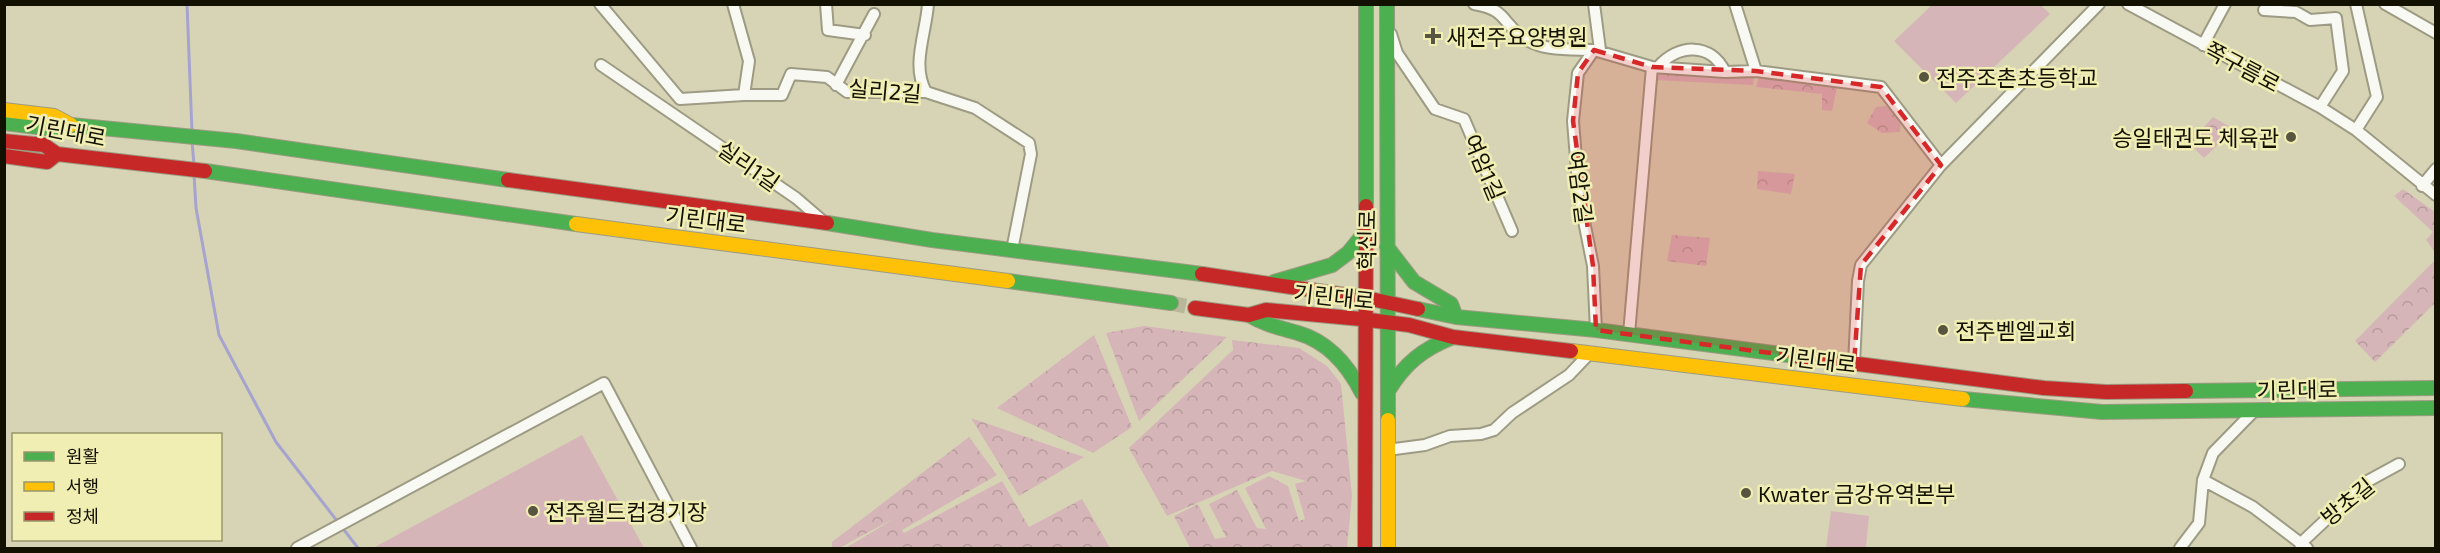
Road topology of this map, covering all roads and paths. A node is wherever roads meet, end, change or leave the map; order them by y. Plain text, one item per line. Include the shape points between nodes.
1 (600, 4) edge
2 (733, 4) edge
3 (826, 4) edge
4 (928, 4) edge
5 (1366, 4) edge
6 (1387, 4) edge
7 (1474, 4) edge
8 (1506, 4) edge
9 (1594, 4) edge
10 (1735, 4) edge
11 (2099, 4) edge
12 (2128, 4) edge
13 (2225, 4) edge
14 (2356, 4) edge
15 (2385, 4) edge
16 (2264, 10) dead end
17 (874, 14) dead end
18 (1505, 18) junction
19 (2436, 33) edge
20 (1387, 34) junction
21 (865, 35) junction
22 (2203, 45) junction
23 (1597, 50) junction
24 (601, 65) dead end
25 (1655, 67) junction
26 (1756, 70) junction
27 (1725, 72) junction
28 (836, 85) junction
29 (926, 92) junction
30 (744, 95) junction
31 (680, 99) junction
32 (2320, 107) junction
33 (4, 110) edge
34 (672, 111) junction
35 (4, 123) edge
36 (71, 125) junction
37 (2356, 130) junction
38 (4, 141) edge
39 (57, 154) junction
40 (4, 156) edge
41 (1941, 165) junction
42 (2436, 169) edge
43 (2422, 186) junction
44 (2436, 195) edge
45 (824, 222) junction
46 (1366, 231) junction
47 (1512, 231) dead end
48 (1386, 246) junction
49 (1012, 250) junction
50 (1265, 284) junction
51 (1366, 298) junction
52 (1171, 303) tunnel mouth
53 (1386, 303) junction
54 (1195, 308) tunnel mouth
55 (1249, 315) junction
56 (1456, 317) junction
57 (1365, 321) junction
58 (1386, 322) junction
59 (1596, 330) junction
60 (1629, 334) junction
61 (1453, 338) junction
62 (1590, 353) junction
63 (1854, 364) junction
64 (2436, 388) edge
65 (1387, 394) junction
66 (1364, 395) junction
67 (2436, 408) edge
68 (2254, 411) junction
69 (1387, 450) junction
70 (2399, 464) dead end
71 (2203, 480) junction
72 (302, 546) edge
73 (2302, 547) edge
74 (692, 549) edge
75 (1365, 549) edge
76 (1388, 549) edge
77 (2180, 549) edge

1 - 31 street
2 - 30 street via 749,61
3 - 21 street via 828,30
4 - 29 street via 917,68
5 - 46 street, 혁신로
6 - 20 street, 혁신로
7 - 18 street via 1495,8
8 - 18 street
9 - 23 street
10 - 26 street
11 - 41 street, 기린대로
12 - 22 street, 쪽구름로
13 - 22 street
14 - 37 street via 2377,97
15 - 19 street
16 - 32 street via 2296,12 2310,20 2336,18 2343,71
17 - 21 street, 실리2길
18 - 23 street via 1522,36 1552,49
20 - 47 street, 여암1길 via 1390,32 1397,53 1435,109 1464,120
20 - 48 street, 혁신로
21 - 28 street, 실리2길
22 - 32 street, 쪽구름로
23 - 25 street
23 - 59 street, 여암2길 via 1578,73 1573,121 1580,196 1593,267
24 - 34 street, 실리1길
25 - 27 street
25 - 27 street via 1675,53 1699,49 1713,55
25 - 60 street
26 - 27 street
26 - 41 street via 1881,87
28 - 29 street, 실리2길 via 848,92
28 - 30 street, 실리2길 via 827,77 791,74 782,95
29 - 49 street, 실리2길 via 975,108 1029,143 1031,154
30 - 31 street, 실리2길
31 - 34 street
32 - 37 street, 쪽구름로
33 - 36 street via 54,116
34 - 45 street, 실리1길
35 - 36 street, 기린대로 via 54,129
36 - 45 street, 기린대로 via 236,141
37 - 43 street, 쪽구름로
38 - 39 street, 기린대로 via 44,145
39 - 40 street via 48,162
39 - 52 street, 기린대로 via 236,174
41 - 63 street, 기린대로 via 1861,265
42 - 43 street
43 - 44 street, 쪽구름로
45 - 49 street, 기린대로
46 - 50 street via 1349,253 1324,269
46 - 51 street, 혁신로
48 - 53 street, 혁신로
48 - 56 street via 1413,284 1451,304
49 - 50 street, 기린대로
50 - 51 street, 기린대로
51 - 53 street, 기린대로
51 - 57 street, 혁신로
53 - 56 street, 기린대로
53 - 58 street, 혁신로
54 - 55 street, 기린대로
55 - 57 street, 기린대로 via 1266,310
55 - 66 street via 1264,326 1326,344 1352,373
56 - 59 street, 기린대로
57 - 58 street, 기린대로
57 - 66 street, 혁신로
58 - 61 street, 기린대로 via 1437,331
58 - 65 street, 혁신로
59 - 60 street, 기린대로
60 - 63 street, 기린대로
61 - 62 street, 기린대로
61 - 65 street via 1415,354
62 - 68 street, 기린대로 via 2032,408 2102,412
62 - 69 street via 1569,375 1494,429
63 - 64 street, 기린대로 via 2106,392
65 - 69 street, 혁신로
66 - 75 street, 혁신로
67 - 68 street, 기린대로
68 - 71 street via 2213,453
69 - 76 street, 혁신로
70 - 73 street, 방초길 via 2366,482
71 - 73 street, 방초길 via 2253,507
71 - 77 street via 2199,523
72 - 74 street via 604,383

